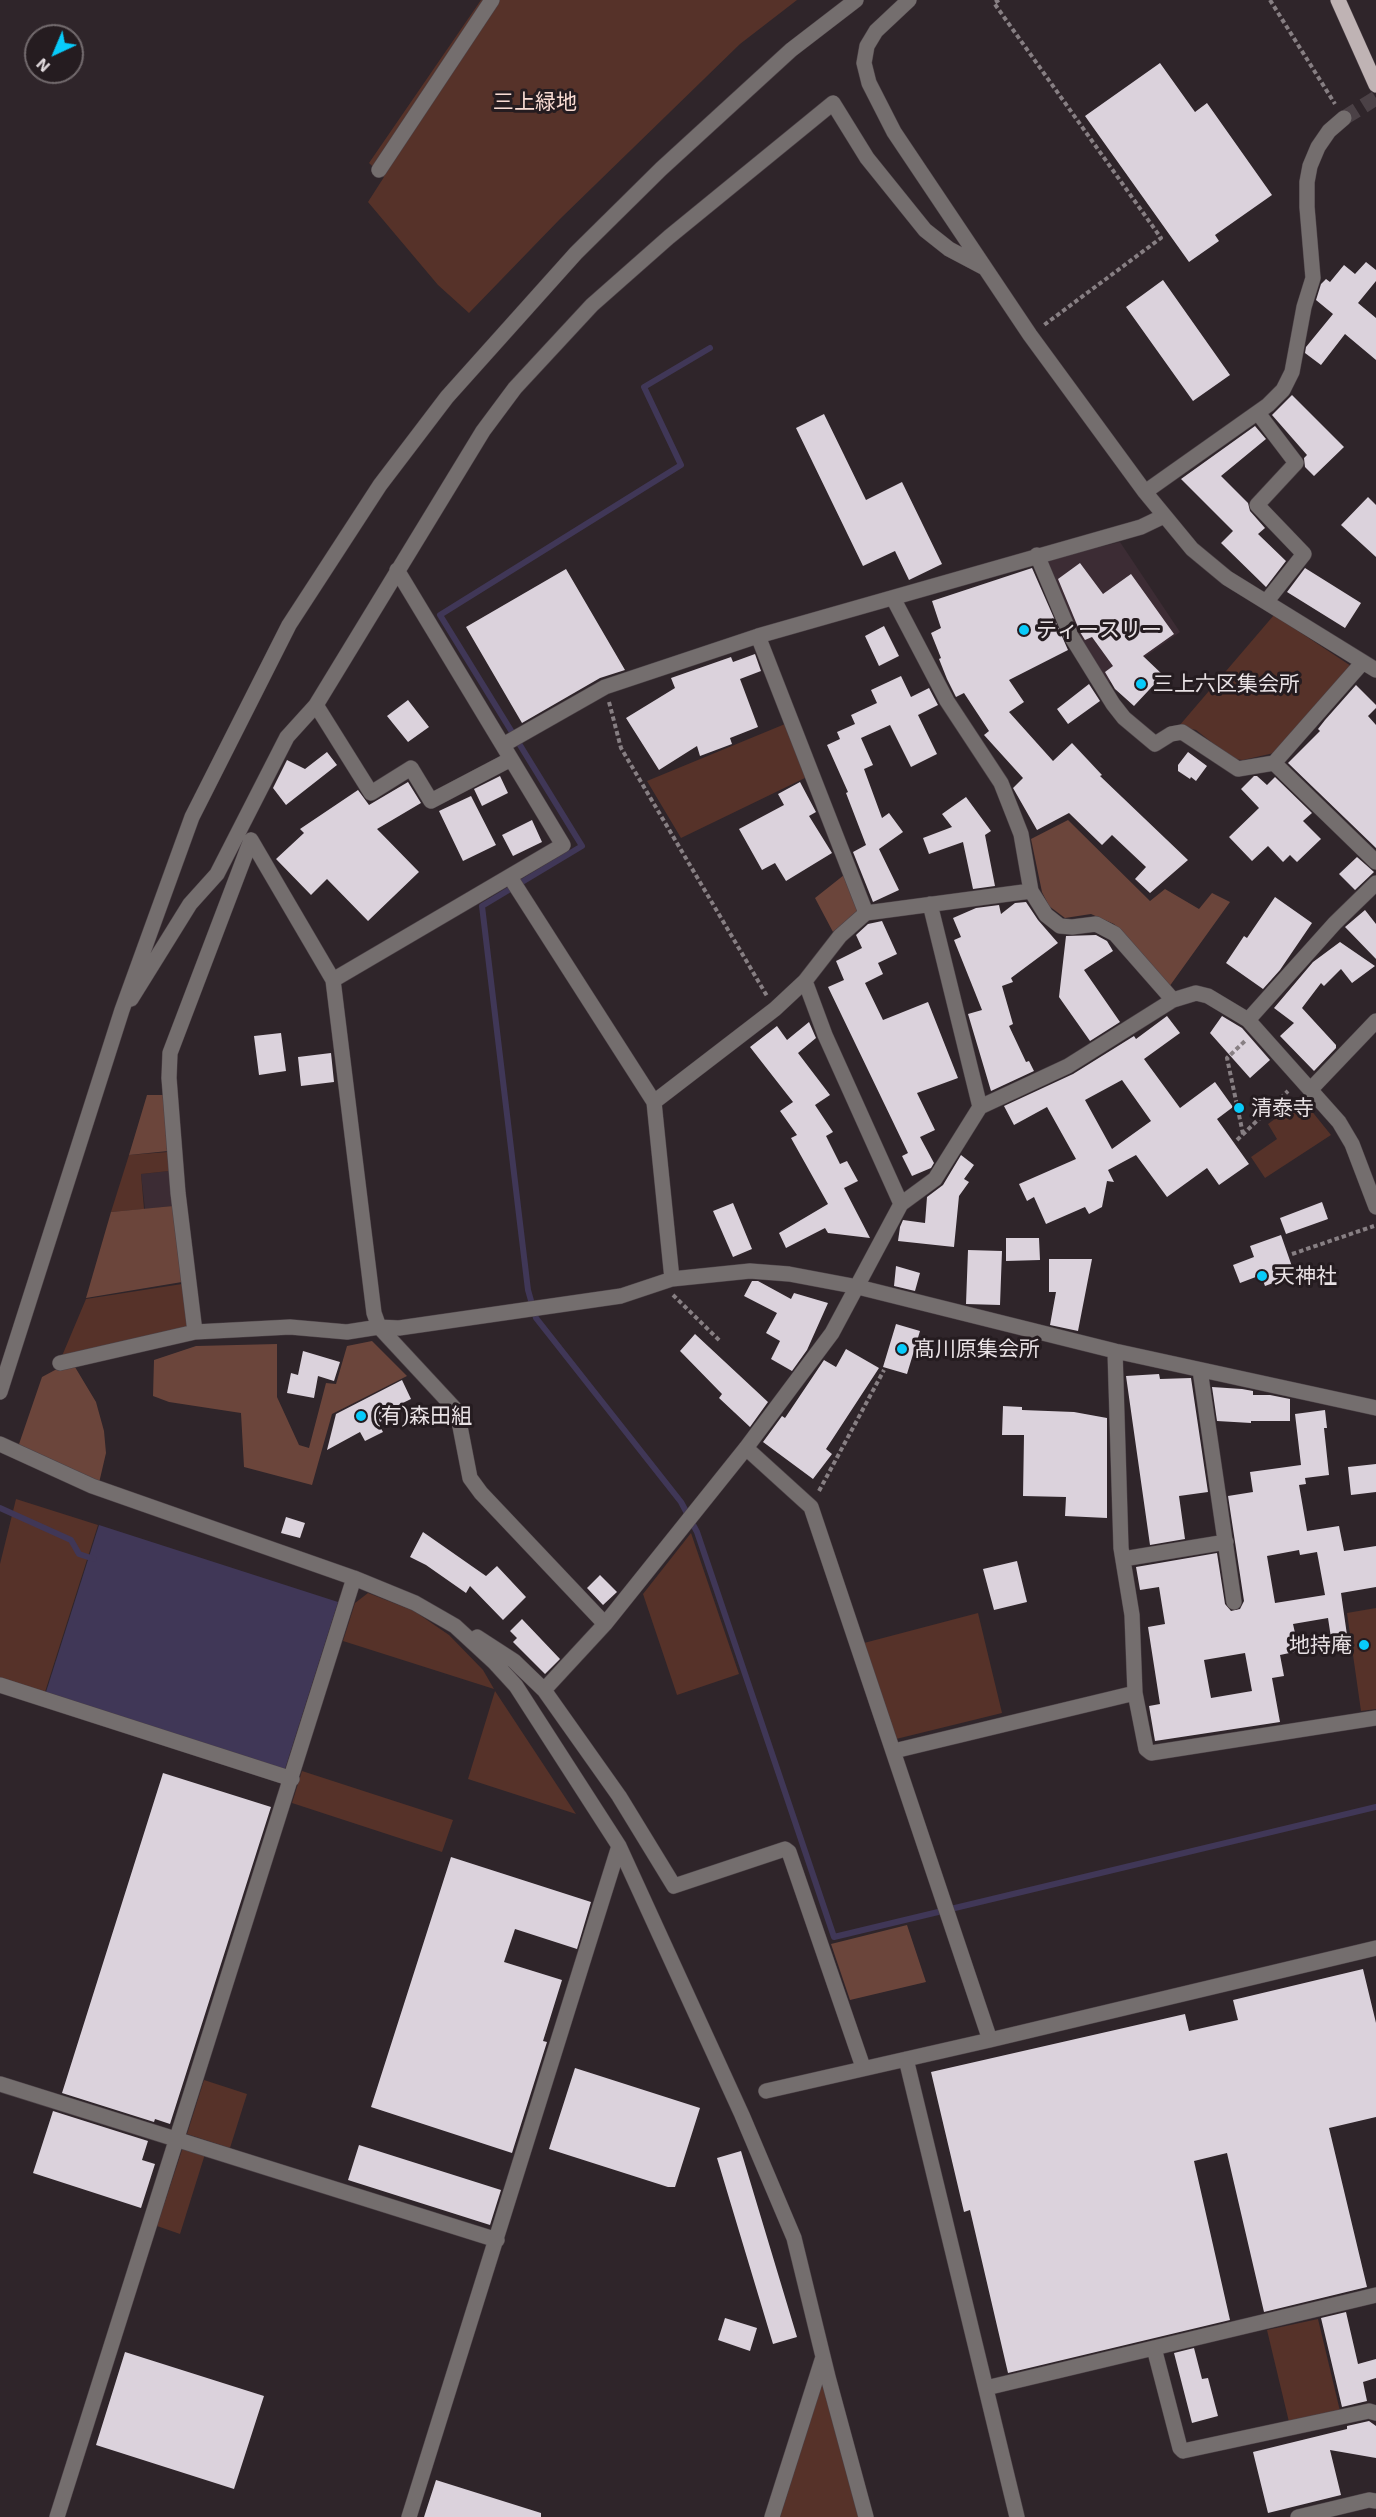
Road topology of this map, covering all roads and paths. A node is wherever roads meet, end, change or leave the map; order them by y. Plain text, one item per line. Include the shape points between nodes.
1 (492, 0) edge
2 (856, 0) edge
3 (909, 0) edge
4 (999, 0) edge
5 (1270, 0) edge
6 (1338, 0) edge
7 (1376, 85) edge
8 (1344, 118) joint
9 (379, 170) dead end
10 (983, 267) junction
11 (1030, 335) junction
12 (1258, 413) junction
13 (1145, 492) junction
14 (1164, 516) junction
15 (1037, 555) junction
16 (397, 570) junction
17 (893, 598) junction
18 (1266, 602) junction
19 (758, 636) junction
20 (1363, 662) junction
21 (1376, 670) edge
22 (605, 687) junction
23 (316, 705) junction
24 (503, 745) junction
25 (511, 759) junction
26 (1274, 763) junction
27 (1376, 862) edge
28 (510, 877) junction
29 (1376, 883) edge
30 (1031, 891) junction
31 (930, 904) junction
32 (866, 913) junction
33 (333, 980) junction
34 (804, 981) junction
35 (1173, 1000) junction
36 (775, 1009) junction
37 (122, 1011) junction
38 (1376, 1021) edge
39 (1250, 1027) junction
40 (1311, 1089) junction
41 (1289, 1090) dead end
42 (654, 1102) junction
43 (980, 1107) junction
44 (1243, 1134) junction
45 (1237, 1140) dead end
46 (901, 1204) junction
47 (1376, 1208) edge
48 (1374, 1226) dead end
49 (1292, 1254) dead end
50 (672, 1286) junction
51 (858, 1287) junction
52 (379, 1327) junction
53 (195, 1332) junction
54 (720, 1341) dead end
55 (1115, 1351) junction
56 (60, 1363) dead end
57 (884, 1370) dead end
58 (1200, 1370) junction
59 (0, 1392) edge
60 (1376, 1408) edge
61 (0, 1444) edge
62 (746, 1448) junction
63 (811, 1507) junction
64 (1226, 1542) junction
65 (1123, 1559) junction
66 (354, 1578) junction
67 (1234, 1602) dead end
68 (605, 1624) junction
69 (455, 1626) junction
70 (0, 1684) edge
71 (544, 1690) junction
72 (1135, 1693) junction
73 (1376, 1718) edge
74 (894, 1751) junction
75 (292, 1779) junction
76 (619, 1846) junction
77 (1376, 1948) edge
78 (990, 2040) junction
79 (906, 2059) junction
80 (863, 2067) junction
81 (0, 2084) edge
82 (766, 2091) dead end
83 (177, 2139) junction
84 (497, 2240) junction
85 (1376, 2295) edge
86 (1154, 2348) junction
87 (824, 2356) junction
88 (986, 2388) junction
89 (1376, 2413) edge
90 (1376, 2501) edge
91 (57, 2517) edge
92 (409, 2517) edge
93 (772, 2517) edge
94 (866, 2517) edge
95 (1017, 2517) edge
96 (1298, 2517) edge

1 - 9 street
2 - 37 street via 791,50 661,169 576,254 447,397 380,485 290,625 192,817
3 - 10 street via 876,31 867,46 864,63 869,83 894,132
4 - 11 path via 994,3 1161,238
5 - 8 path
6 - 7 main road
8 - 12 street via 1329,131 1310,165 1307,207 1313,278 1292,372 1283,390
10 - 11 street
10 - 16 street via 949,249 926,230 867,158 833,103 592,305 483,431
11 - 13 street
12 - 13 street
12 - 18 street via 1296,463 1257,505 1305,554
13 - 14 street
14 - 15 street via 1142,527
14 - 18 street via 1192,549 1227,578
15 - 17 street
15 - 26 street via 1071,636 1124,718 1155,744 1182,732 1238,769
16 - 23 street
16 - 24 street
17 - 19 street
17 - 30 street via 947,701 1001,783 1021,834
18 - 20 street
19 - 22 street
19 - 32 street
20 - 21 street
20 - 26 street
22 - 24 street
22 - 36 path via 621,748
23 - 25 street via 370,793 411,768 431,801
23 - 37 street via 287,737 217,874 190,904 139,990
24 - 25 street
25 - 28 street via 562,845
26 - 27 street
28 - 33 street
28 - 42 street
29 - 39 street via 1335,923
30 - 31 street
30 - 35 street via 1046,915 1060,926 1096,924 1115,934
31 - 32 street
31 - 43 street
32 - 34 street via 840,936
33 - 52 street via 374,1313
33 - 53 street via 251,840 170,1053 178,1192
34 - 36 street
34 - 46 street
35 - 39 street via 1196,993 1209,996
35 - 43 street via 1068,1066
36 - 42 street
37 - 59 street
38 - 40 street
39 - 40 street
39 - 44 path via 1227,1058
40 - 47 street via 1352,1144
41 - 44 path
42 - 50 street
43 - 46 street via 935,1179
44 - 45 path
46 - 51 street
48 - 49 path
50 - 51 street via 750,1271
50 - 52 street via 399,1328
50 - 54 path
51 - 55 street
51 - 62 street via 832,1333
52 - 53 street via 347,1332 290,1328
52 - 68 street via 457,1411 470,1478 481,1493
53 - 56 street
55 - 58 street
55 - 65 street
57 - 63 path
58 - 60 street
58 - 64 street
61 - 66 street via 92,1486
62 - 63 street
62 - 68 street
63 - 74 street
64 - 65 street
64 - 67 street
65 - 72 street via 1132,1615
66 - 69 street via 415,1603
66 - 75 street
68 - 71 street
69 - 71 street via 514,1661
69 - 76 street via 516,1686
70 - 75 street
71 - 80 street via 619,1796 674,1886 785,1849 789,1852
72 - 73 street via 1146,1749 1151,1753
72 - 74 street
74 - 78 street
75 - 83 street
76 - 84 street
76 - 87 street via 794,2238
77 - 78 street
78 - 79 street
79 - 80 street
79 - 88 street
80 - 82 street
81 - 83 street
83 - 84 street
83 - 91 street
84 - 92 street
85 - 86 street
86 - 88 street
86 - 89 street via 1183,2451 1369,2411
87 - 93 street
87 - 94 street
88 - 95 street
90 - 96 street

